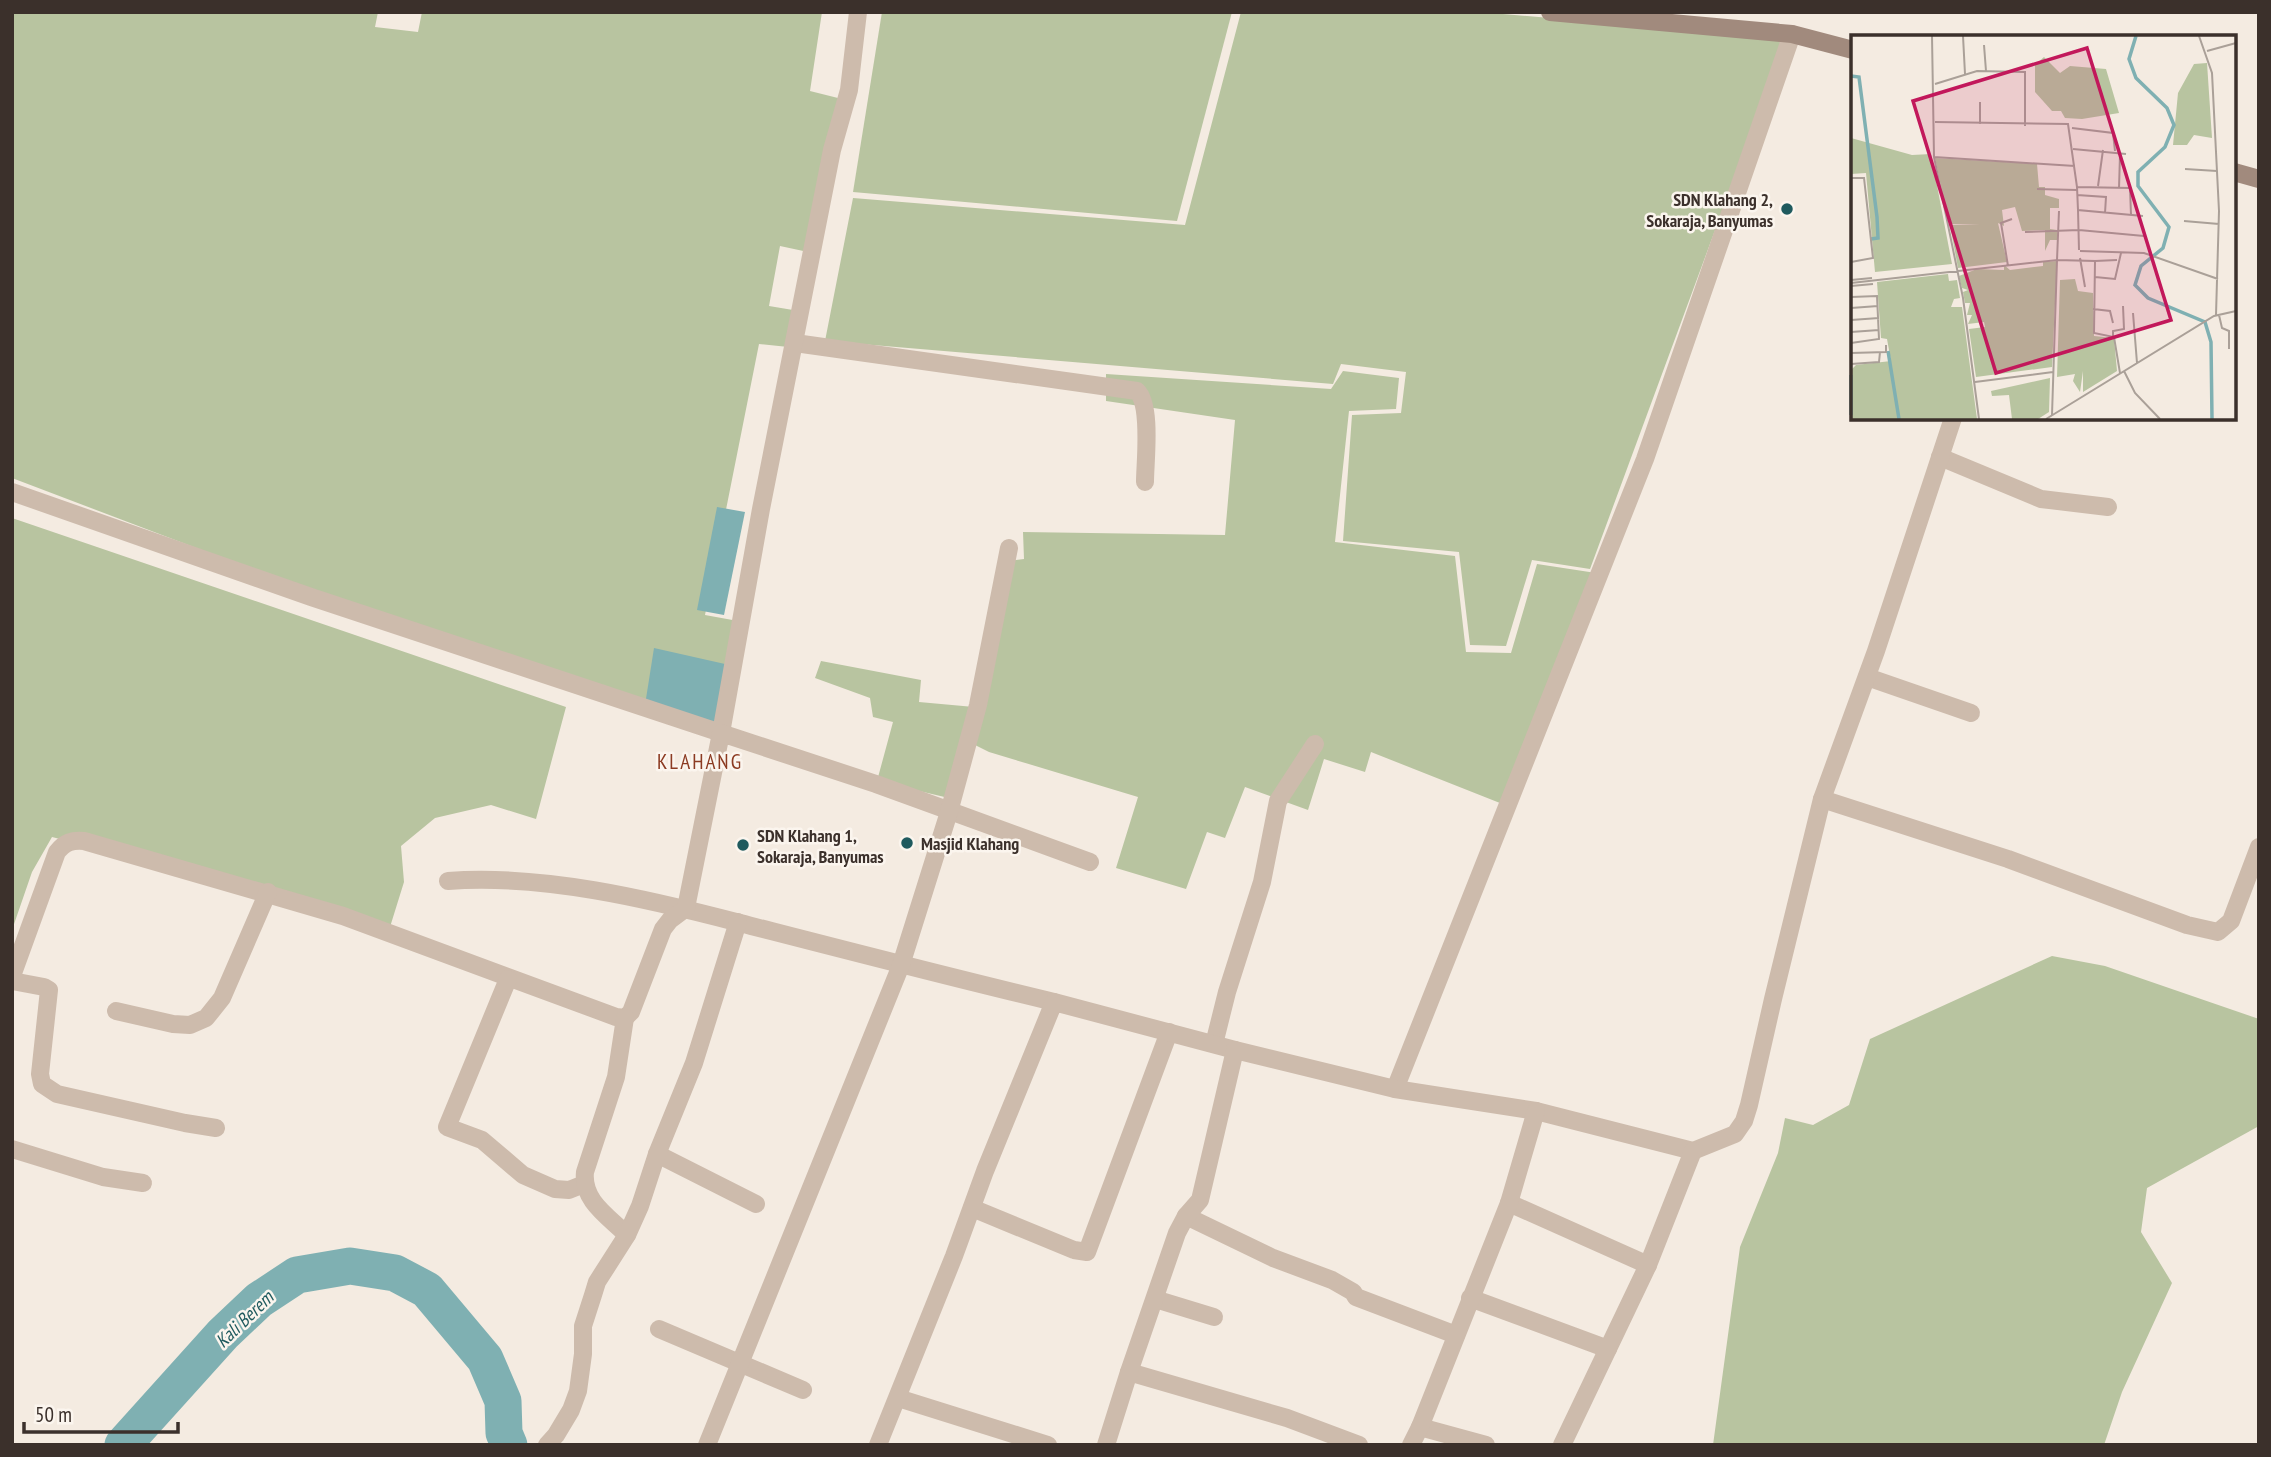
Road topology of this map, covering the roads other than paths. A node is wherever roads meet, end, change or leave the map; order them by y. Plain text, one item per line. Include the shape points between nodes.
1 (858, 12) edge
2 (1550, 12) edge
3 (1793, 34) junction
4 (1851, 49) edge
5 (2236, 173) edge
6 (2259, 179) edge
7 (795, 343) junction
8 (1952, 420) edge
9 (1940, 457) junction
10 (1145, 482) dead end
11 (12, 492) edge
12 (2108, 507) dead end
13 (1009, 548) dead end
14 (1867, 677) junction
15 (1971, 713) dead end
16 (721, 733) junction
17 (1315, 744) dead end
18 (1822, 799) junction
19 (949, 812) junction
20 (2259, 847) edge
21 (1090, 862) dead end
22 (448, 881) dead end
23 (268, 892) junction
24 (686, 908) junction
25 (738, 922) junction
26 (901, 965) junction
27 (12, 979) edge
28 (508, 979) junction
29 (1054, 1002) junction
30 (116, 1011) dead end
31 (625, 1018) junction
32 (1169, 1032) junction
33 (1214, 1044) junction
34 (1235, 1050) junction
35 (1395, 1089) junction
36 (1536, 1111) junction
37 (216, 1128) dead end
38 (12, 1149) edge
39 (1693, 1151) junction
40 (657, 1154) junction
41 (143, 1183) dead end
42 (584, 1184) junction
43 (1509, 1203) junction
44 (756, 1204) dead end
45 (972, 1208) junction
46 (1186, 1216) junction
47 (627, 1234) junction
48 (1648, 1265) junction
49 (1471, 1298) junction
50 (1155, 1299) junction
51 (1214, 1317) dead end
52 (659, 1329) dead end
53 (1456, 1335) junction
54 (1608, 1349) junction
55 (739, 1364) junction
56 (1129, 1372) junction
57 (803, 1390) dead end
58 (898, 1398) junction
59 (1420, 1427) junction
60 (547, 1445) edge
61 (707, 1445) edge
62 (878, 1445) edge
63 (1048, 1445) edge
64 (1107, 1445) edge
65 (1359, 1445) edge
66 (1411, 1445) edge
67 (1486, 1445) edge
68 (1562, 1445) edge

1 - 7 street via 849,90 832,150
2 - 3 street
3 - 4 street
3 - 35 street via 1645,459
5 - 6 street
7 - 10 street via 1138,391 1145,409
7 - 16 street
8 - 9 street
9 - 12 street via 2041,499
9 - 14 street
11 - 16 street
13 - 19 street via 988,662
14 - 15 street
14 - 18 street
16 - 19 street
16 - 24 street
17 - 33 street via 1278,801 1262,881
18 - 20 street via 2218,932 2231,921
18 - 39 street via 1744,1121 1735,1134
19 - 21 street
19 - 26 street
22 - 24 street via 530,881
23 - 27 street via 73,840 57,852
23 - 28 street
23 - 30 street via 222,998 206,1018 190,1025 173,1024
24 - 25 street
24 - 31 street via 663,929
25 - 26 street
25 - 40 street via 694,1063
26 - 29 street
26 - 55 street
27 - 37 street via 49,990 42,1084 57,1094
28 - 31 street
28 - 42 street via 447,1127 482,1140 523,1175 555,1189 569,1191
29 - 32 street
29 - 45 street
31 - 42 street via 616,1077
32 - 33 street
32 - 45 street via 1087,1252
33 - 34 street
34 - 35 street
34 - 46 street via 1200,1200
35 - 36 street
36 - 39 street
36 - 43 street
38 - 41 street via 103,1177
39 - 48 street
40 - 44 street
40 - 47 street
42 - 47 street via 590,1199
43 - 48 street
43 - 49 street
45 - 58 street
46 - 50 street
46 - 53 street via 1273,1258 1332,1280 1356,1297
47 - 60 street via 597,1282 583,1326 578,1391
48 - 54 street
49 - 53 street
49 - 54 street
50 - 51 street
50 - 56 street
52 - 55 street
53 - 59 street
54 - 68 street
55 - 57 street
55 - 61 street
56 - 64 street
56 - 65 street via 1287,1418
58 - 62 street
58 - 63 street
59 - 66 street
59 - 67 street

